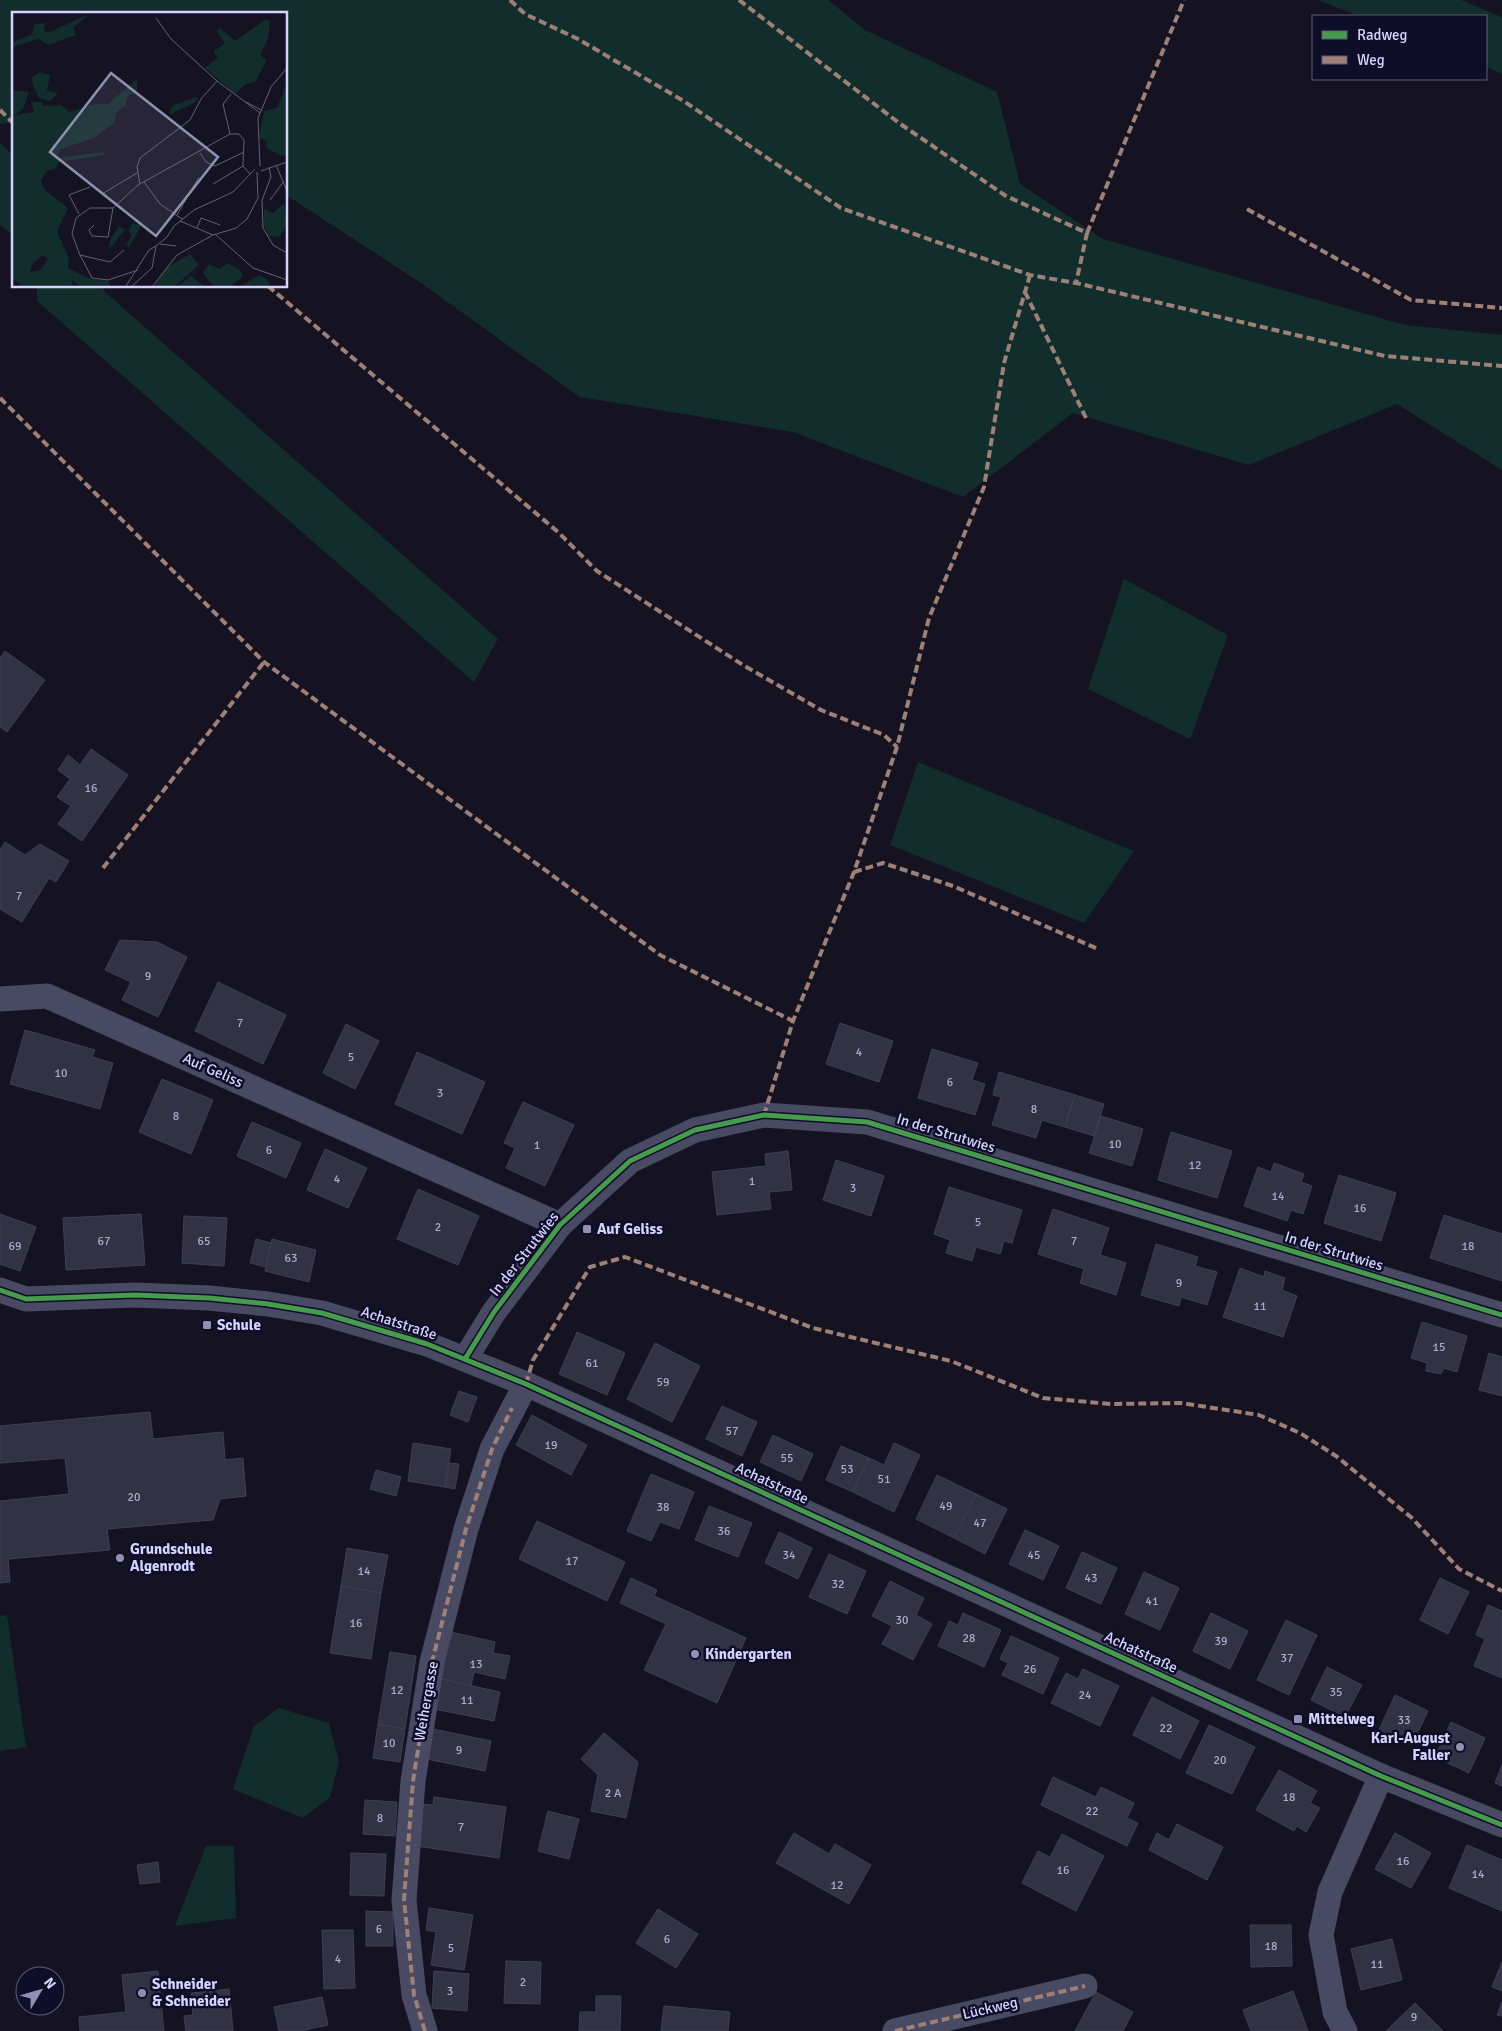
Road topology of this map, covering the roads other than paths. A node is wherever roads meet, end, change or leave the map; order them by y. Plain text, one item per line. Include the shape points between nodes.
1 (0, 999) edge
2 (560, 1225) junction
3 (0, 1290) edge
4 (1502, 1315) edge
5 (465, 1359) junction
6 (526, 1384) junction
7 (1381, 1776) junction
8 (1502, 1825) edge
9 (1085, 1986) dead end
10 (425, 2031) edge
11 (895, 2031) edge
12 (1345, 2031) edge

1 - 2 street, Auf Geliss via 47,996
2 - 4 street, In der Strutwies via 630,1161 695,1130 764,1115 867,1122
2 - 5 street, In der Strutwies via 494,1312
3 - 5 street, Achatstraße via 26,1299 135,1295 268,1304 360,1323
5 - 6 street, Achatstraße
6 - 7 street, Achatstraße
6 - 10 street, Weihergasse via 492,1449 466,1529 432,1662 413,1781 404,1900 414,1995
7 - 8 street, Achatstraße
7 - 12 street via 1330,1892 1321,1934 1335,2012
9 - 11 street, Lückweg

